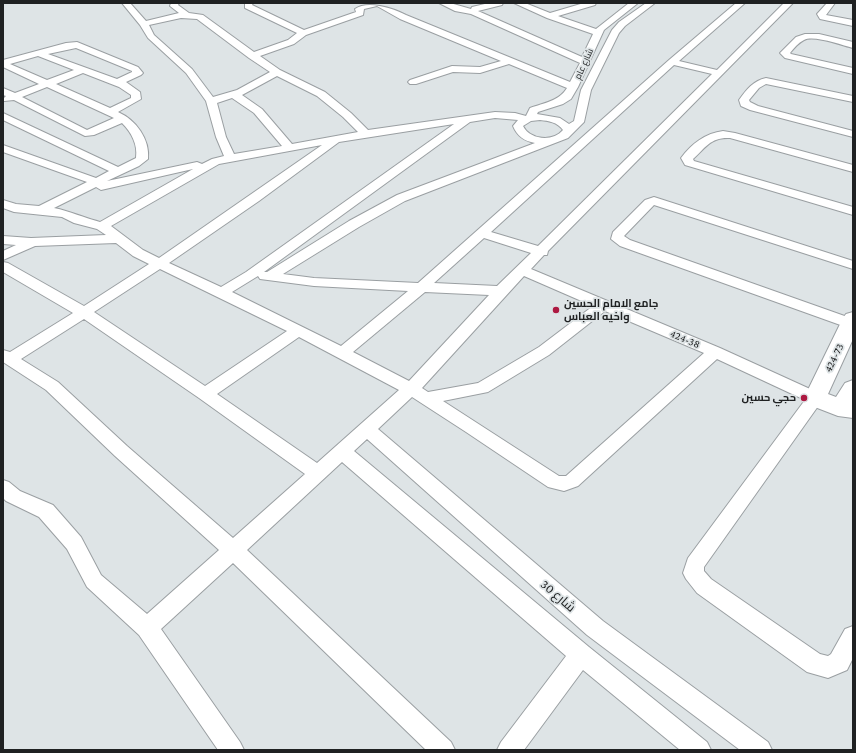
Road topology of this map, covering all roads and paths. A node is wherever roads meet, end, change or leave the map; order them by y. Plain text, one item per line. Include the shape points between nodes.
1 (126, 3) edge
2 (176, 3) edge
3 (249, 3) edge
4 (378, 3) edge
5 (443, 3) edge
6 (499, 3) edge
7 (518, 3) edge
8 (592, 3) edge
9 (634, 3) edge
10 (651, 3) edge
11 (742, 3) edge
12 (789, 3) edge
13 (831, 3) edge
14 (473, 12) junction
15 (620, 14) junction
16 (187, 15) junction
17 (550, 16) junction
18 (632, 17) junction
19 (853, 23) edge
20 (144, 24) junction
21 (598, 32) junction
22 (303, 33) junction
23 (853, 45) edge
24 (38, 53) junction
25 (252, 56) junction
26 (510, 61) junction
27 (585, 62) junction
28 (672, 62) junction
29 (3, 64) edge
30 (82, 70) junction
31 (853, 71) edge
32 (277, 72) junction
33 (719, 73) junction
34 (413, 82) dead end
35 (45, 84) junction
36 (120, 84) junction
37 (573, 87) junction
38 (3, 91) edge
39 (235, 95) junction
40 (14, 96) junction
41 (853, 99) edge
42 (3, 101) edge
43 (211, 101) junction
44 (110, 112) junction
45 (3, 116) edge
46 (123, 118) junction
47 (528, 118) junction
48 (468, 119) junction
49 (567, 132) junction
50 (366, 134) junction
51 (853, 134) edge
52 (588, 137) junction
53 (338, 139) junction
54 (551, 141) junction
55 (289, 147) junction
56 (3, 148) edge
57 (230, 157) junction
58 (216, 160) junction
59 (853, 169) edge
60 (118, 170) junction
61 (97, 182) junction
62 (83, 190) junction
63 (3, 204) edge
64 (41, 210) junction
65 (853, 211) edge
66 (102, 226) junction
67 (482, 233) junction
68 (118, 239) junction
69 (3, 240) edge
70 (31, 242) junction
71 (542, 252) junction
72 (3, 256) edge
73 (159, 264) junction
74 (853, 265) edge
75 (3, 266) edge
76 (523, 271) junction
77 (251, 275) junction
78 (269, 277) junction
79 (423, 286) junction
80 (501, 291) junction
81 (223, 292) junction
82 (603, 305) junction
83 (85, 313) junction
84 (852, 321) edge
85 (298, 331) junction
86 (715, 352) junction
87 (342, 353) junction
88 (6, 357) edge
89 (853, 388) edge
90 (411, 389) junction
91 (205, 394) junction
92 (426, 398) junction
93 (815, 398) junction
94 (848, 412) edge
95 (366, 429) junction
96 (342, 451) junction
97 (317, 473) junction
98 (3, 487) edge
99 (233, 550) junction
100 (147, 628) junction
101 (853, 636) edge
102 (581, 655) junction
103 (232, 750) edge
104 (443, 750) edge
105 (509, 750) edge
106 (699, 750) edge
107 (760, 750) edge

1 - 20 street
2 - 16 street via 174,6
3 - 22 street via 248,6
4 - 22 street via 361,7 360,13
4 - 26 street via 403,17
5 - 14 street via 458,10
6 - 14 street via 475,9
7 - 17 street
8 - 17 street
9 - 15 street, شارع عام
10 - 18 street, شارع عام
11 - 28 street
12 - 33 street
13 - 19 street via 821,14 823,16
14 - 27 street
15 - 18 street
15 - 21 street, شارع عام
16 - 20 street
16 - 25 street via 200,17
17 - 21 street
18 - 49 street, شارع عام via 615,32 586,90 579,122
20 - 43 street via 151,36 189,71
21 - 27 street, شارع عام
22 - 25 street via 291,42
23 - 31 street via 804,36 786,53 788,56
24 - 29 street
24 - 30 street
24 - 36 street via 77,45 138,71
25 - 32 street
26 - 34 street via 480,70 452,69
26 - 37 street
27 - 37 street, شارع عام
28 - 33 street
28 - 52 street
29 - 35 street
30 - 35 street
30 - 36 street
32 - 39 street
32 - 50 street via 321,94
33 - 71 street
35 - 40 street
35 - 44 street
36 - 44 street via 136,94 136,99
37 - 47 street, شارع عام via 566,98 534,110
38 - 40 street
39 - 43 street
39 - 55 street via 258,111
40 - 42 street
40 - 46 street via 85,133
41 - 51 street via 764,80 759,82 744,100 754,108
43 - 57 street via 221,137
44 - 46 street
45 - 60 street
46 - 60 street via 132,127 143,150 142,159
47 - 48 street via 495,115
47 - 49 street via 555,119 566,125
47 - 54 street via 520,122 519,131 536,140
48 - 50 street
48 - 77 street
49 - 52 street
49 - 54 street
50 - 53 street
52 - 67 street
53 - 55 street
53 - 73 street
54 - 78 street via 401,198
55 - 57 street
56 - 61 street
57 - 58 street
58 - 62 street
58 - 66 street
59 - 65 street via 719,134 711,136 687,158 689,163 700,167
60 - 61 street
61 - 62 street
62 - 64 street
63 - 64 street via 14,208
64 - 66 street via 65,214
66 - 68 street
67 - 71 street
67 - 79 street
68 - 70 street
68 - 73 street
69 - 70 street
70 - 72 street
71 - 76 street
73 - 81 street
73 - 83 street
74 - 84 street via 654,201 618,235 618,239 625,243
75 - 83 street
76 - 80 street
76 - 82 street, 424-38
77 - 78 street
77 - 81 street
78 - 79 street via 314,282
79 - 80 street
79 - 87 street
80 - 90 street
81 - 85 street
82 - 86 street, 424-38
82 - 92 street via 544,351 482,388
83 - 88 street
83 - 91 street
84 - 93 street, 424-73
85 - 87 street
85 - 91 street
86 - 92 street via 572,481 564,484 554,482
86 - 93 street, 424-38
87 - 90 street
88 - 99 street via 52,386 121,452
89 - 94 street
90 - 92 street
90 - 95 street
91 - 97 street
93 - 94 street, 424-38
93 - 101 street via 694,564 693,573 704,586 815,664 828,667 839,662
95 - 96 street
95 - 107 street, شارع 30 via 595,628
96 - 97 street
96 - 102 street
97 - 99 street
98 - 100 street via 13,496 46,511 74,543 94,581
99 - 100 street
99 - 104 street
100 - 103 street
102 - 105 street
102 - 106 street

